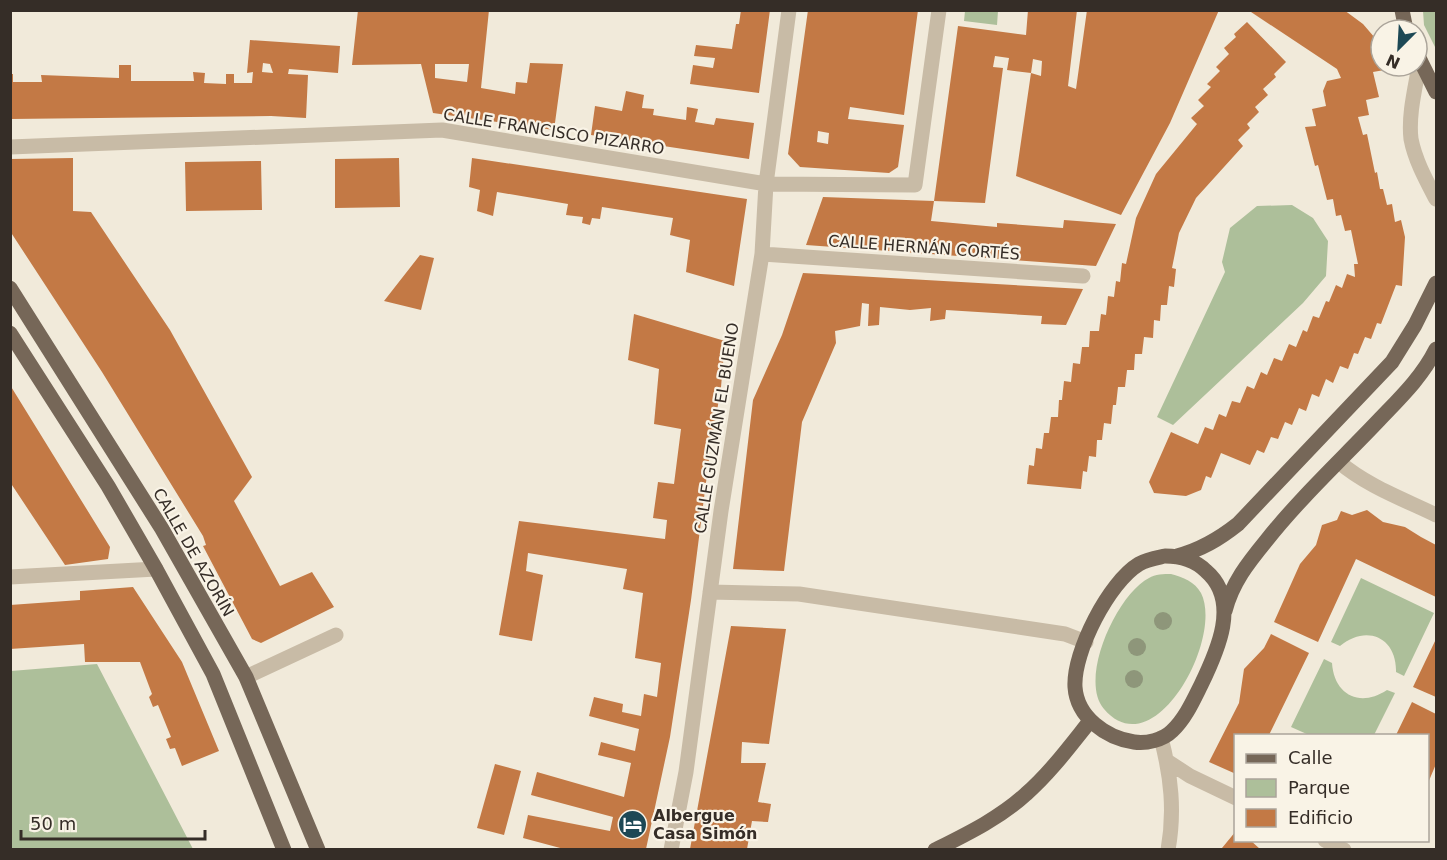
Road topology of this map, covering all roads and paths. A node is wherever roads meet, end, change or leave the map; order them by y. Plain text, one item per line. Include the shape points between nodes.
1 (789, 10) edge
2 (939, 10) edge
3 (1416, 78) edge
4 (1429, 78) edge
5 (1436, 92) edge
6 (10, 147) edge
7 (766, 184) junction
8 (1437, 199) edge
9 (762, 254) junction
10 (1083, 276) dead end
11 (1437, 283) edge
12 (10, 288) edge
13 (10, 333) edge
14 (1437, 349) edge
15 (1339, 462) junction
16 (1437, 516) edge
17 (1177, 556) junction
18 (156, 569) junction
19 (10, 578) edge
20 (710, 592) junction
21 (1224, 614) junction
22 (336, 635) dead end
23 (1086, 642) junction
24 (246, 677) junction
25 (1090, 721) junction
26 (1161, 738) junction
27 (1167, 761) junction
28 (1234, 797) edge
29 (1329, 842) edge
30 (284, 849) edge
31 (318, 849) edge
32 (671, 849) edge
33 (936, 849) edge
34 (1168, 849) edge
35 (1344, 849) edge

1 - 7 street, CALLE GUZMÁN EL BUENO
2 - 7 street, CALLE FRANCISCO PIZARRO via 915,185
3 - 8 street via 1411,137 1414,152
4 - 5 main road
6 - 7 street, CALLE FRANCISCO PIZARRO via 442,129
7 - 9 street, CALLE GUZMÁN EL BUENO
9 - 10 street, CALLE HERNÁN CORTÉS
9 - 20 street, CALLE GUZMÁN EL BUENO
11 - 17 main road via 1392,362 1368,388 1238,524 1201,549
12 - 24 main road, CALLE DE AZORÍN via 162,529
13 - 18 main road
14 - 15 main road via 1400,400
15 - 16 street via 1362,479
15 - 21 main road via 1247,564
17 - 21 main road via 1209,573 1221,595
17 - 23 main road via 1152,558 1122,577 1108,596
18 - 19 street
18 - 30 main road via 213,674
20 - 23 street via 799,594 1065,634
20 - 32 street, CALLE GUZMÁN EL BUENO via 686,772
21 - 26 main road via 1214,657 1191,705 1171,733
22 - 24 street
23 - 25 main road via 1075,686 1078,701
24 - 31 main road, CALLE DE AZORÍN
25 - 26 main road via 1103,732 1133,742
25 - 33 main road via 1026,794 993,819
26 - 27 street
27 - 28 street
27 - 34 street via 1172,793
29 - 35 street

